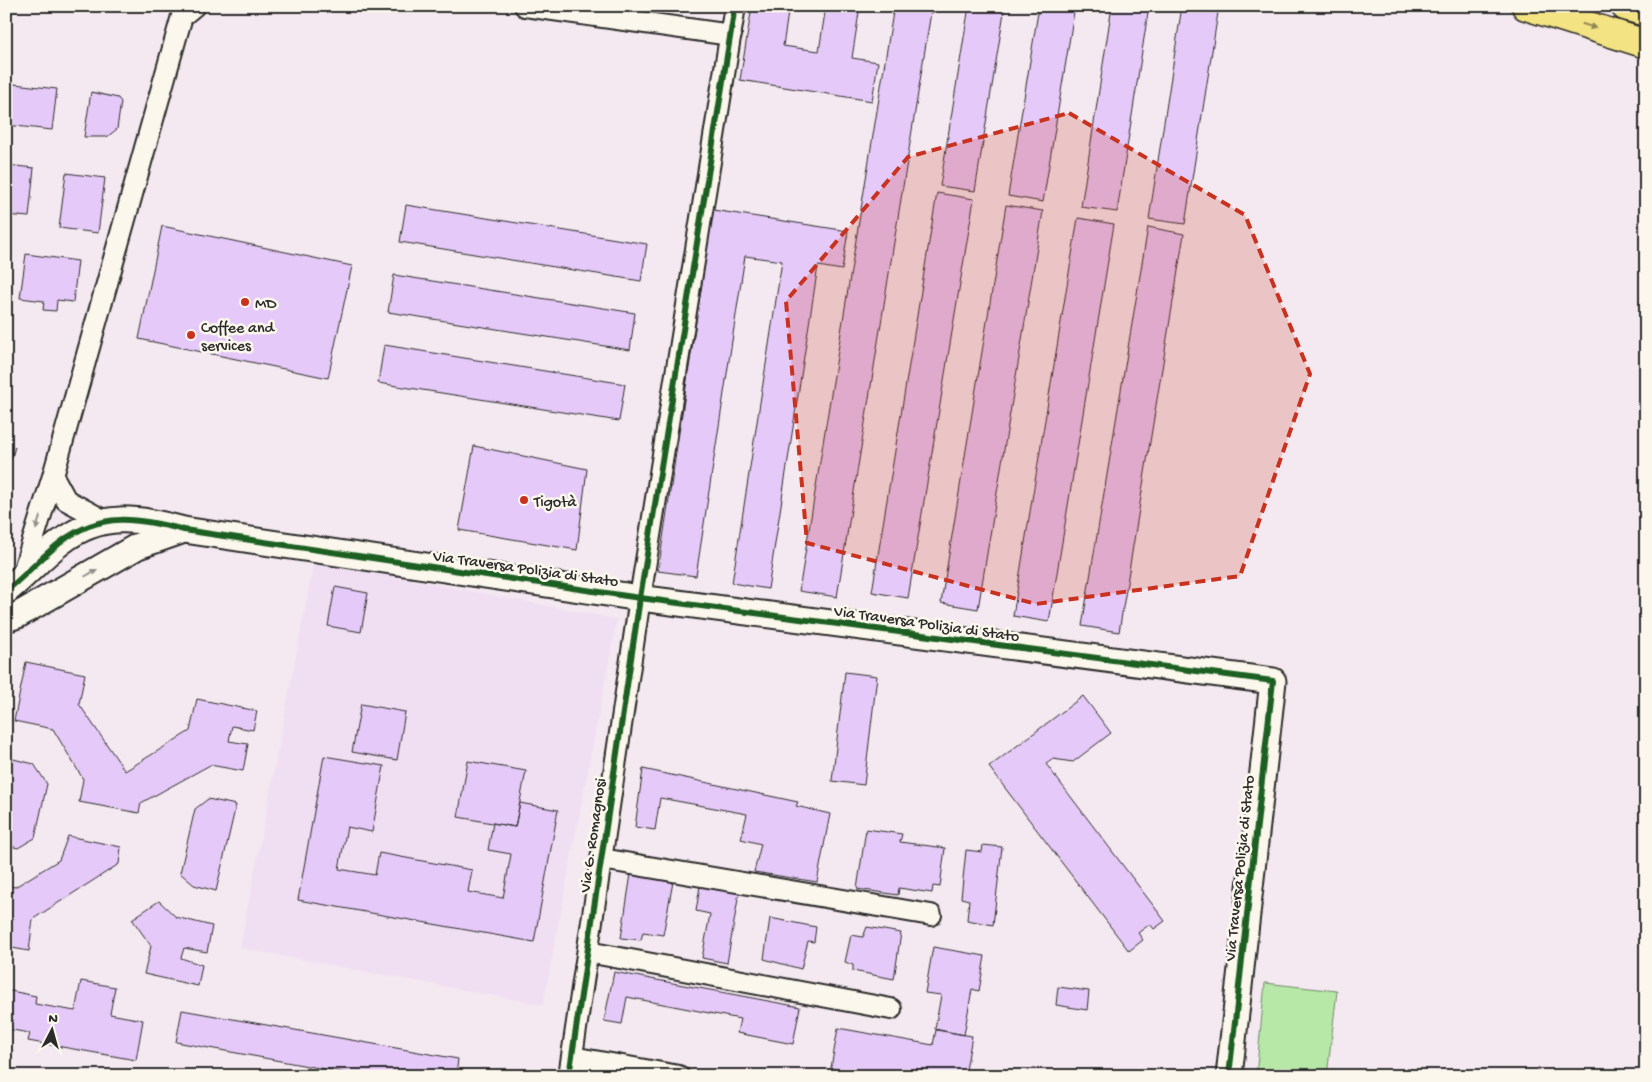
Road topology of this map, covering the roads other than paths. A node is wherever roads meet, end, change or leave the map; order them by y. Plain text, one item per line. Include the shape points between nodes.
1 (194, 6) edge
2 (525, 6) edge
3 (735, 6) edge
4 (1526, 6) edge
5 (1626, 6) edge
6 (1646, 12) edge
7 (731, 35) junction
8 (1646, 44) edge
9 (53, 476) junction
10 (105, 521) junction
11 (184, 530) junction
12 (41, 559) junction
13 (116, 559) junction
14 (14, 585) edge
15 (62, 590) junction
16 (640, 598) junction
17 (12, 617) edge
18 (602, 859) junction
19 (931, 915) dead end
20 (588, 952) junction
21 (892, 1009) dead end
22 (571, 1066) edge
23 (679, 1076) edge
24 (1229, 1076) edge

1 - 9 street via 182,16
2 - 7 street
3 - 7 street, Via G. Romagnosi
4 -> 8 highway
5 - 6 highway
7 - 16 street, Via G. Romagnosi
9 - 10 street via 66,500
9 -> 14 street
10 - 11 street, Via Traversa Polizia di Stato via 151,521
10 - 12 street, Via Traversa Polizia di Stato via 89,525
10 - 13 street via 114,540
11 - 13 street via 138,546
11 - 16 street, Via Traversa Polizia di Stato
12 - 14 street, Via Traversa Polizia di Stato
12 - 15 street via 47,577
15 -> 13 street
14 - 17 street
15 - 17 street
16 - 18 street, Via G. Romagnosi
16 - 24 street, Via Traversa Polizia di Stato via 1273,681
18 - 19 street
18 - 20 street, Via G. Romagnosi
20 - 21 street
20 - 22 street, Via G. Romagnosi
22 - 23 street

